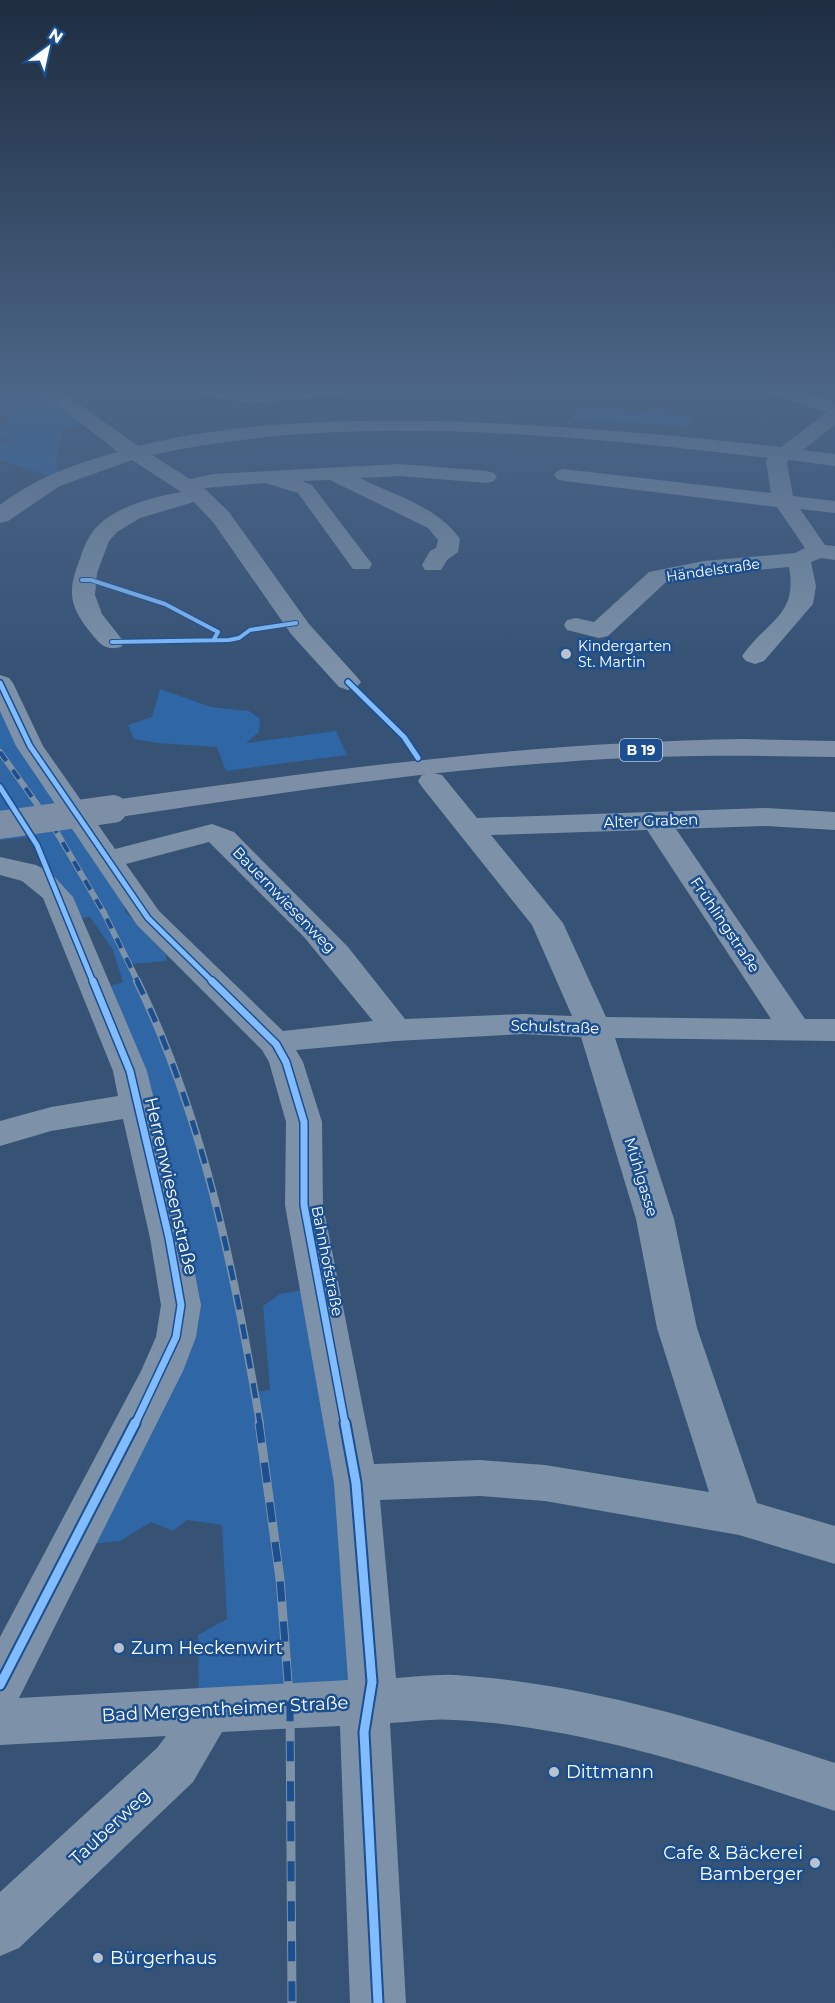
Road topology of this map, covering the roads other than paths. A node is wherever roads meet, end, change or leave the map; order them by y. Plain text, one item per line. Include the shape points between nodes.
1 (56, 482) edge
2 (179, 482) edge
3 (208, 482) edge
4 (280, 482) edge
5 (352, 482) edge
6 (629, 482) edge
7 (780, 482) edge
8 (192, 491) junction
9 (783, 500) junction
10 (835, 507) edge
11 (0, 516) edge
12 (817, 554) edge
13 (362, 564) dead end
14 (433, 565) dead end
15 (576, 625) dead end
16 (112, 642) dead end
17 (754, 656) dead end
18 (348, 682) dead end
19 (0, 683) edge
20 (835, 749) edge
21 (440, 772) junction
22 (656, 821) junction
23 (835, 821) edge
24 (0, 825) edge
25 (467, 827) junction
26 (107, 860) junction
27 (0, 866) edge
28 (595, 1029) junction
29 (396, 1030) junction
30 (795, 1030) junction
31 (834, 1032) edge
32 (276, 1044) junction
33 (138, 1106) junction
34 (0, 1134) edge
35 (356, 1483) junction
36 (739, 1516) junction
37 (835, 1545) edge
38 (0, 1685) edge
39 (369, 1700) junction
40 (199, 1712) junction
41 (0, 1722) edge
42 (835, 1787) edge
43 (0, 1929) edge
44 (378, 2003) edge

1 - 11 street
2 - 8 street
3 - 8 street
4 - 13 street via 305,489
5 - 14 street via 436,523 450,545
6 - 9 street
7 - 9 street
8 - 16 street via 117,522 100,536 80,587 89,611
8 - 18 street via 221,517 300,629
9 - 10 street
9 - 12 street
12 - 15 street, Händelstraße via 657,577 599,631
12 - 17 street via 801,604
19 - 26 street, Bahnhofstraße via 30,746
20 - 21 main road, B 19 via 668,748
21 - 24 main road, B 19, bridge via 408,767
21 - 25 street, Mühlgasse
22 - 23 street, Alter Graben via 766,817
22 - 25 street, Alter Graben
22 - 30 street, Frühlingstraße
25 - 28 street, Mühlgasse via 547,923
26 - 29 street, Bauernwiesenweg via 212,833 224,838 329,945
26 - 32 street, Bahnhofstraße via 148,918
27 - 33 street, Herrenwiesenstraße via 25,870 50,884 58,897 130,1071
28 - 29 street, Schulstraße via 524,1024
28 - 30 street, Schulstraße
28 - 36 street, Mühlgasse via 655,1220 677,1328
29 - 32 street, Schulstraße
30 - 31 street, Schulstraße
32 - 35 street, Bahnhofstraße via 286,1062 304,1122 304,1205
33 - 34 street, Herrenwiesenstraße via 95,1109 21,1125
33 - 38 street, Herrenwiesenstraße via 177,1273 181,1305 176,1337 74,1546
35 - 36 street via 480,1478 545,1483
35 - 39 street, Bahnhofstraße via 372,1682
36 - 37 street
39 - 40 street, Bad Mergentheimer Straße
39 - 42 street, Bad Mergentheimer Straße via 453,1697 542,1707 705,1744
39 - 44 street, Bahnhofstraße via 364,1732
40 - 41 street, Bad Mergentheimer Straße
40 - 43 street, Tauberweg via 197,1732 176,1765

